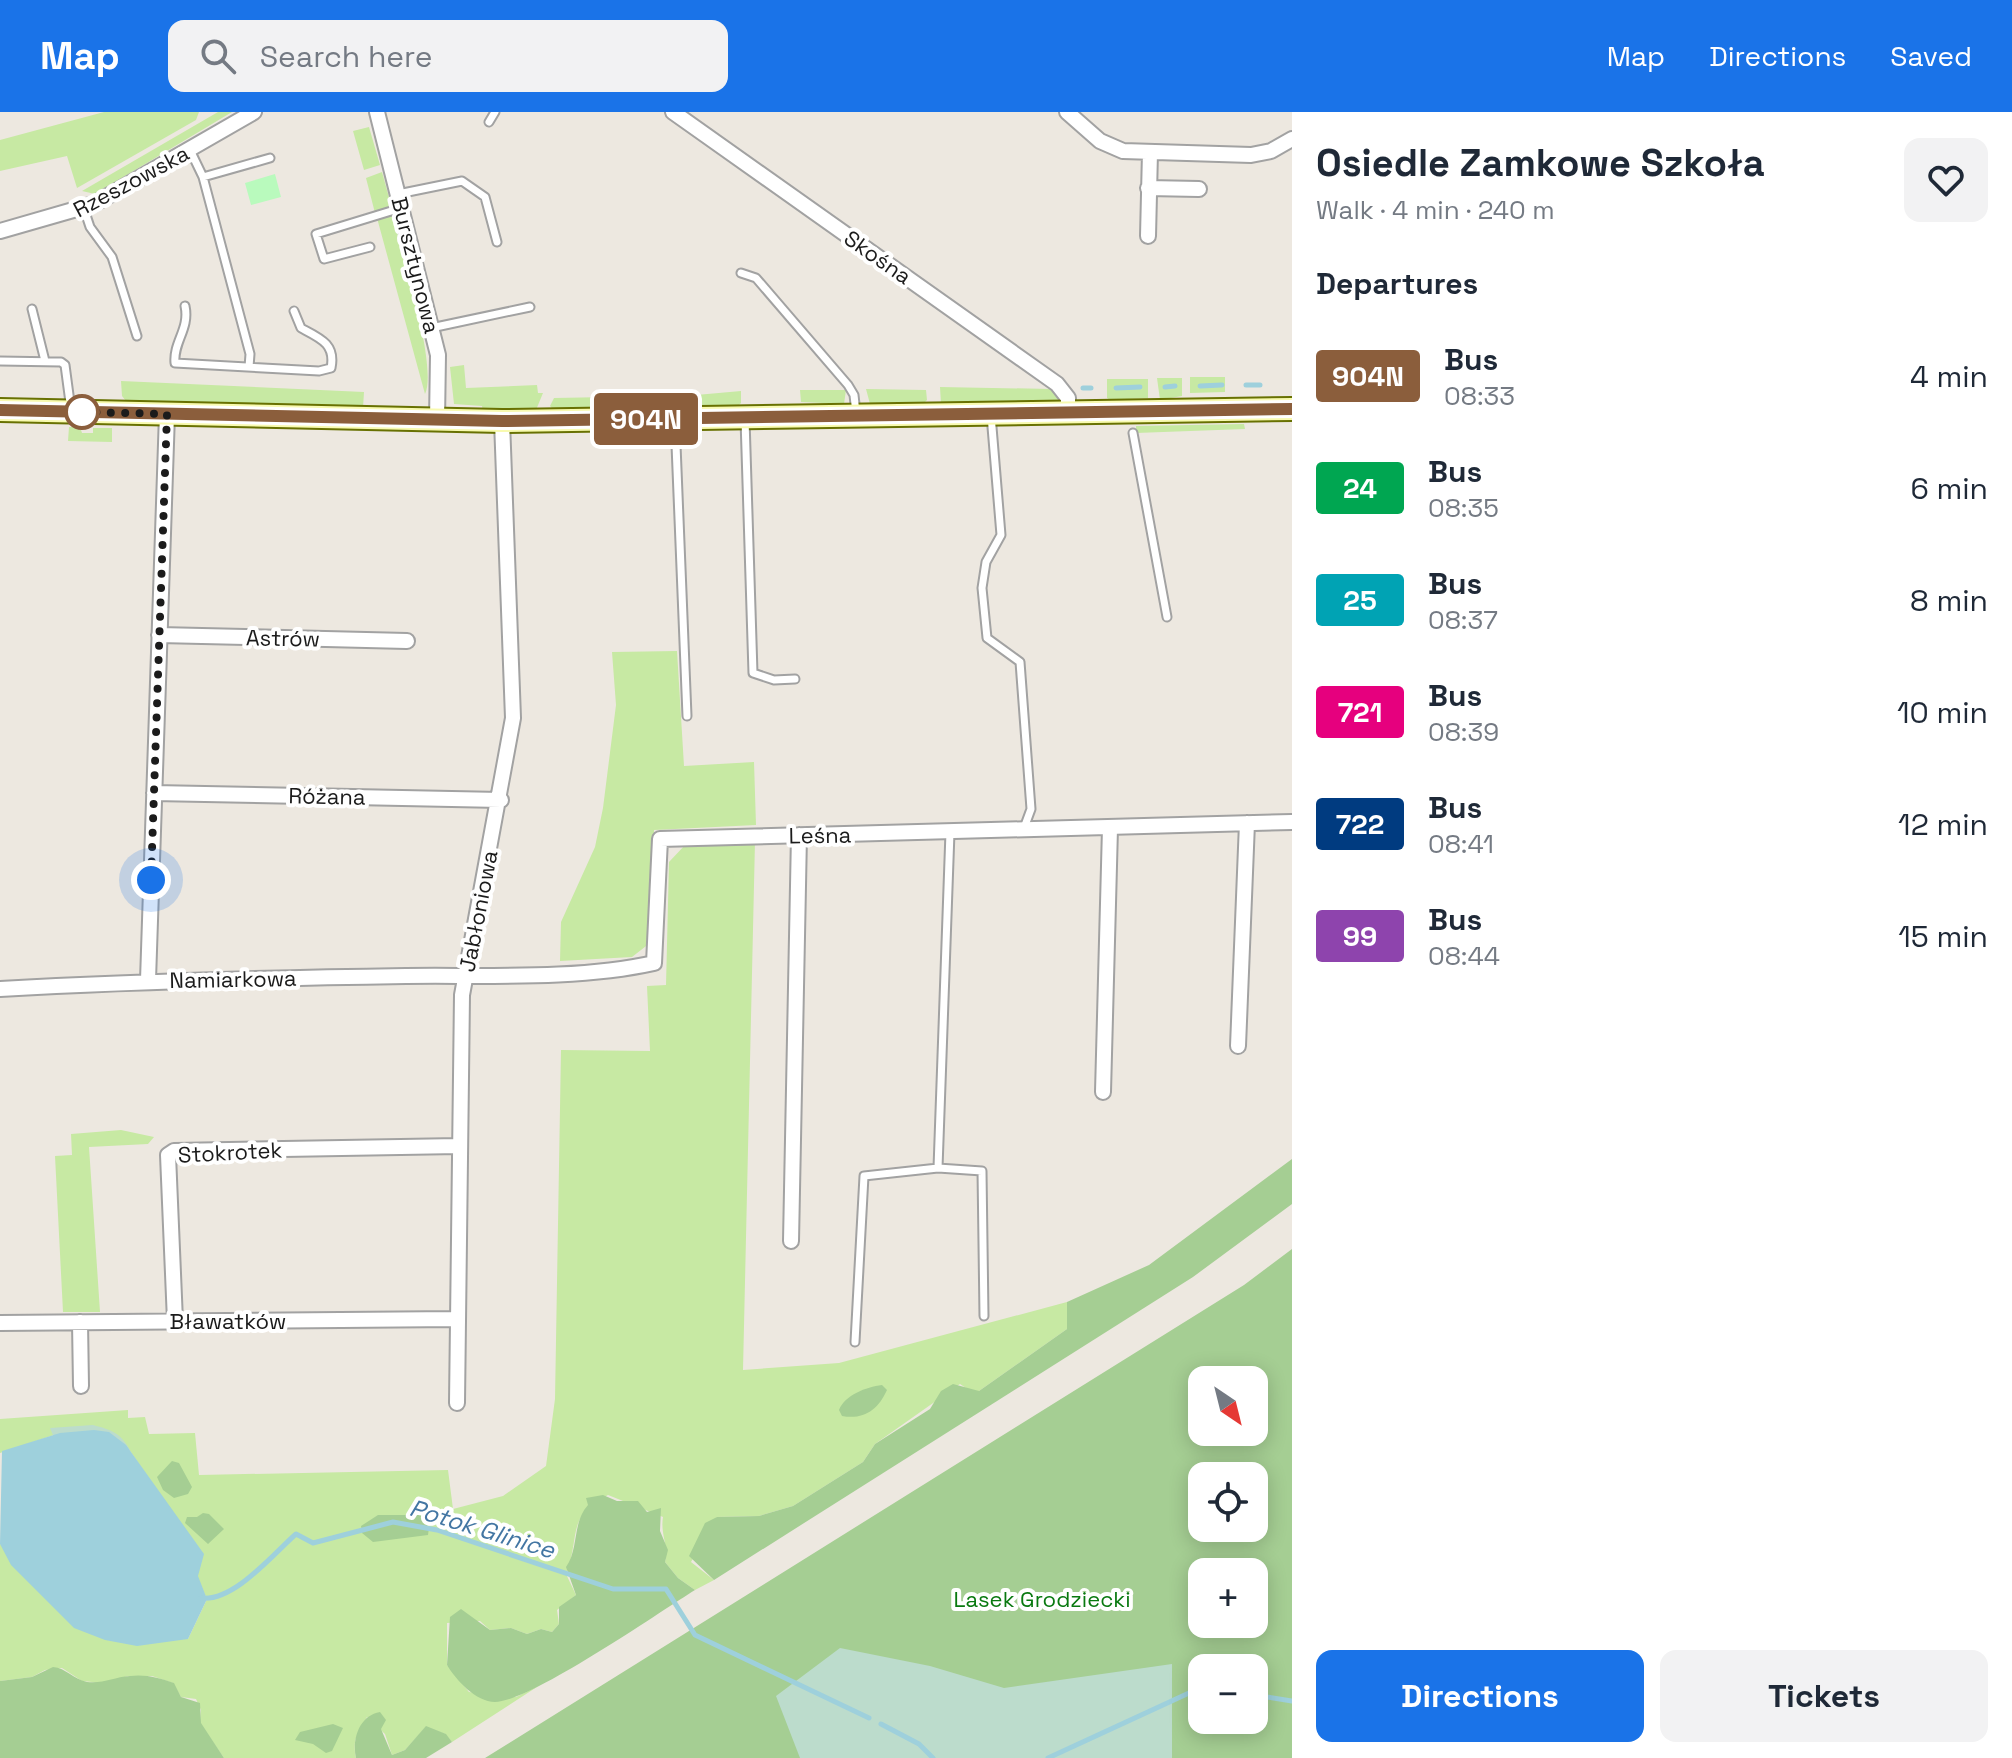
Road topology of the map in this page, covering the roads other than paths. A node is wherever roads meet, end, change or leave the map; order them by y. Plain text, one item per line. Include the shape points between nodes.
1 (254, 112) edge
2 (377, 112) edge
3 (495, 112) edge
4 (673, 112) edge
5 (1067, 112) edge
6 (489, 122) dead end
7 (1292, 139) edge
8 (190, 150) junction
9 (1150, 152) junction
10 (270, 158) dead end
11 (203, 177) junction
12 (1148, 188) junction
13 (1199, 189) dead end
14 (400, 201) junction
15 (84, 209) junction
16 (0, 231) edge
17 (1148, 236) dead end
18 (497, 242) dead end
19 (370, 247) dead end
20 (741, 273) dead end
21 (185, 306) dead end
22 (530, 307) dead end
23 (32, 309) dead end
24 (294, 311) dead end
25 (431, 328) junction
26 (137, 336) dead end
27 (0, 361) edge
28 (45, 361) junction
29 (249, 367) junction
30 (1292, 409) edge
31 (0, 410) edge
32 (71, 412) junction
33 (1068, 412) junction
34 (991, 413) junction
35 (167, 414) junction
36 (856, 415) junction
37 (745, 417) junction
38 (675, 418) junction
39 (437, 420) junction
40 (502, 421) junction
41 (1133, 433) dead end
42 (1167, 617) dead end
43 (159, 635) junction
44 (407, 641) dead end
45 (795, 679) dead end
46 (687, 716) dead end
47 (154, 793) junction
48 (501, 800) junction
49 (1292, 822) edge
50 (1247, 823) junction
51 (1110, 828) junction
52 (1024, 830) junction
53 (950, 832) junction
54 (799, 835) junction
55 (466, 974) junction
56 (148, 980) junction
57 (0, 989) edge
58 (1238, 1046) dead end
59 (1103, 1092) dead end
60 (459, 1146) junction
61 (938, 1168) junction
62 (791, 1241) dead end
63 (984, 1316) dead end
64 (456, 1319) junction
65 (175, 1321) junction
66 (80, 1322) junction
67 (0, 1323) edge
68 (855, 1342) dead end
69 (81, 1386) dead end
70 (457, 1403) dead end

1 - 8 street, Rzeszowska
2 - 14 street, Bursztynowa
3 - 6 lane
4 - 33 street, Skośna via 1057,384 1068,398
5 - 9 street via 1100,141 1123,151
7 - 9 street via 1251,155
8 - 11 lane
8 - 15 street, Rzeszowska
9 - 12 street
10 - 11 lane
11 - 29 lane via 250,354
12 - 13 street
12 - 17 street
14 - 18 lane via 462,181 485,197
14 - 19 lane via 316,234 324,259
14 - 25 street, Bursztynowa
15 - 16 street, Rzeszowska
15 - 26 lane via 112,257
20 - 36 lane via 756,278 848,385
21 - 29 lane via 187,325 175,363
22 - 25 lane
23 - 28 lane
24 - 29 lane via 301,328 331,348 331,368
25 - 39 street, Bursztynowa via 438,355
27 - 28 lane
28 - 32 lane via 65,365
30 - 33 street
31 - 32 street
32 - 35 street
33 - 34 street
34 - 36 street
34 - 52 lane via 1001,535 986,562 982,588 987,638 1020,662 1031,809
35 - 39 street
35 - 43 street
36 - 37 street
37 - 38 street
37 - 45 lane via 753,673
38 - 40 street
38 - 46 lane
39 - 40 street
40 - 48 street, Jabłoniowa via 513,718
41 - 42 lane
43 - 44 street, Astrów
43 - 47 street
47 - 48 street, Różana
47 - 56 street
48 - 55 street, Jabłoniowa
49 - 50 street, Leśna
50 - 51 street, Leśna
50 - 58 street
51 - 52 street, Leśna
51 - 59 street
52 - 53 street, Leśna
53 - 54 street, Leśna via 840,830
53 - 61 lane
54 - 55 street, Leśna via 660,839 654,963 628,969
54 - 62 street
55 - 56 street, Namiarkowa
55 - 60 street, Jabłoniowa
56 - 57 street, Namiarkowa
60 - 64 street, Jabłoniowa
60 - 65 street, Stokrotek via 174,1151 168,1155
61 - 63 lane via 982,1171
61 - 68 lane via 864,1176
64 - 65 street, Bławatków
64 - 70 street, Jabłoniowa
65 - 66 street, Bławatków
66 - 67 street, Bławatków
66 - 69 street

